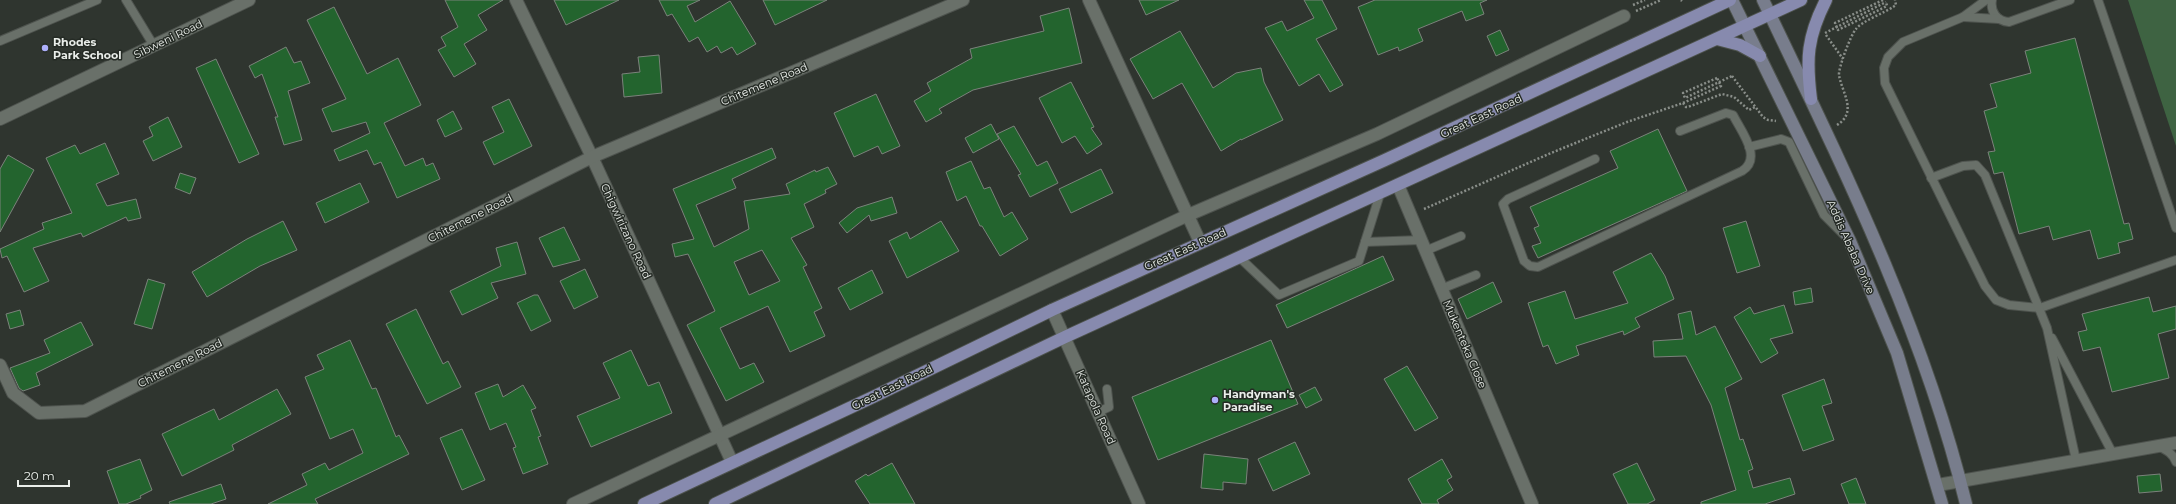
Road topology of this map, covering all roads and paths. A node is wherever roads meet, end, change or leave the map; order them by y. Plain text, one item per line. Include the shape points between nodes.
1 (98, 0) edge
2 (126, 0) edge
3 (249, 0) edge
4 (516, 0) edge
5 (963, 0) edge
6 (1089, 0) edge
7 (1660, 0) edge
8 (1731, 0) edge
9 (1763, 0) edge
10 (1801, 0) edge
11 (1826, 0) edge
12 (1883, 0) edge
13 (1895, 0) edge
14 (1986, 0) edge
15 (1992, 0) edge
16 (2070, 0) edge
17 (2098, 0) edge
18 (230, 4) edge
19 (1636, 10) dead end
20 (1770, 14) junction
21 (1624, 16) dead end
22 (1963, 17) junction
23 (1999, 19) junction
24 (1745, 26) junction
25 (1717, 39) junction
26 (0, 42) edge
27 (154, 46) junction
28 (1760, 56) junction
29 (1844, 59) junction
30 (1811, 99) junction
31 (1788, 114) junction
32 (0, 119) edge
33 (1680, 131) dead end
34 (1826, 131) junction
35 (1749, 147) junction
36 (592, 157) junction
37 (1595, 159) dead end
38 (1931, 178) junction
39 (1398, 185) junction
40 (1380, 194) junction
41 (1410, 215) junction
42 (1186, 216) junction
43 (2176, 228) edge
44 (1461, 236) dead end
45 (1421, 240) junction
46 (1850, 241) junction
47 (1200, 242) junction
48 (1365, 242) junction
49 (1425, 251) junction
50 (1239, 257) junction
51 (2176, 260) edge
52 (1476, 275) dead end
53 (1442, 289) junction
54 (2040, 308) junction
55 (1052, 310) junction
56 (2047, 328) junction
57 (1064, 337) junction
58 (0, 365) edge
59 (1107, 389) dead end
60 (1098, 412) junction
61 (720, 436) junction
62 (2176, 443) edge
63 (2158, 446) junction
64 (2113, 454) junction
65 (2076, 460) junction
66 (732, 462) junction
67 (2176, 462) edge
68 (1960, 480) junction
69 (1938, 485) junction
70 (721, 503) edge
71 (573, 504) edge
72 (644, 504) edge
73 (1139, 504) edge
74 (1532, 504) edge
75 (1942, 504) edge
76 (1966, 504) edge

1 - 26 lane
2 - 27 lane
3 - 18 street, Sibweni Road
4 - 36 street, Chigwirizano Road
5 - 36 street, Chitemene Road
6 - 42 street
7 - 19 path
8 - 24 main road, Addis Ababa Drive
8 - 47 main road, Great East Road via 1385,160
9 - 20 main road
10 - 20 main road
11 - 30 main road via 1810,40 1807,63
12 - 29 path, bridge via 1834,23 1838,30 1887,6 1886,2 1824,33
13 - 29 path via 1896,6 1856,29
14 - 22 lane
15 - 23 lane via 1993,11
16 - 23 lane via 2014,22
17 - 43 lane
18 - 27 street, Sibweni Road
20 - 24 main road
20 - 30 main road
21 - 42 street via 1377,134
22 - 23 lane
22 - 38 lane via 1903,42 1888,57 1884,68 1885,83
24 - 25 main road
24 - 28 main road, Addis Ababa Drive
25 - 28 main road via 1740,45
25 - 39 main road
27 - 32 street, Sibweni Road
28 - 31 main road, Addis Ababa Drive
29 - 34 path via 1839,75 1847,98 1846,115 1838,125
30 - 34 main road
31 - 41 path, bridge via 1773,122 1768,120 1732,76 1685,98 1683,93 1717,78 1721,86 1683,104 1627,122
31 - 46 main road, Addis Ababa Drive
33 - 35 lane via 1726,113 1733,116
34 - 68 main road via 1918,343
35 - 37 lane via 1752,159 1748,167 1742,171 1538,267 1530,266 1521,255 1502,204
35 - 46 lane via 1781,139 1789,142 1824,215
36 - 58 street, Chitemene Road via 85,411 39,413 13,393
36 - 61 street, Chigwirizano Road
38 - 54 lane via 1985,286 1996,300 2009,305
38 - 54 lane via 1963,166 1976,165 1985,175
39 - 40 main road
39 - 41 street, Mukenteka Close
40 - 48 lane
40 - 50 main road
41 - 45 street, Mukenteka Close
42 - 47 street
42 - 61 street
44 - 49 lane
45 - 48 lane
45 - 49 street, Mukenteka Close
46 - 69 main road, Addis Ababa Drive via 1896,353
47 - 55 main road, Great East Road
48 - 50 lane via 1359,261 1279,295
49 - 53 street, Mukenteka Close
50 - 57 main road
51 - 54 lane
52 - 53 lane
53 - 74 street, Mukenteka Close
54 - 56 lane
55 - 57 street, Katapola Road
55 - 66 main road, Great East Road
56 - 64 lane
56 - 65 lane
57 - 60 street, Katapola Road
57 - 70 main road
59 - 60 lane via 1109,407
60 - 73 street, Katapola Road
61 - 66 street, Chigwirizano Road
61 - 71 street
62 - 63 street
63 - 64 street
63 - 67 lane via 2174,457
64 - 65 street
65 - 68 street
66 - 72 main road, Great East Road
68 - 69 street
68 - 76 main road
69 - 75 main road, Addis Ababa Drive

